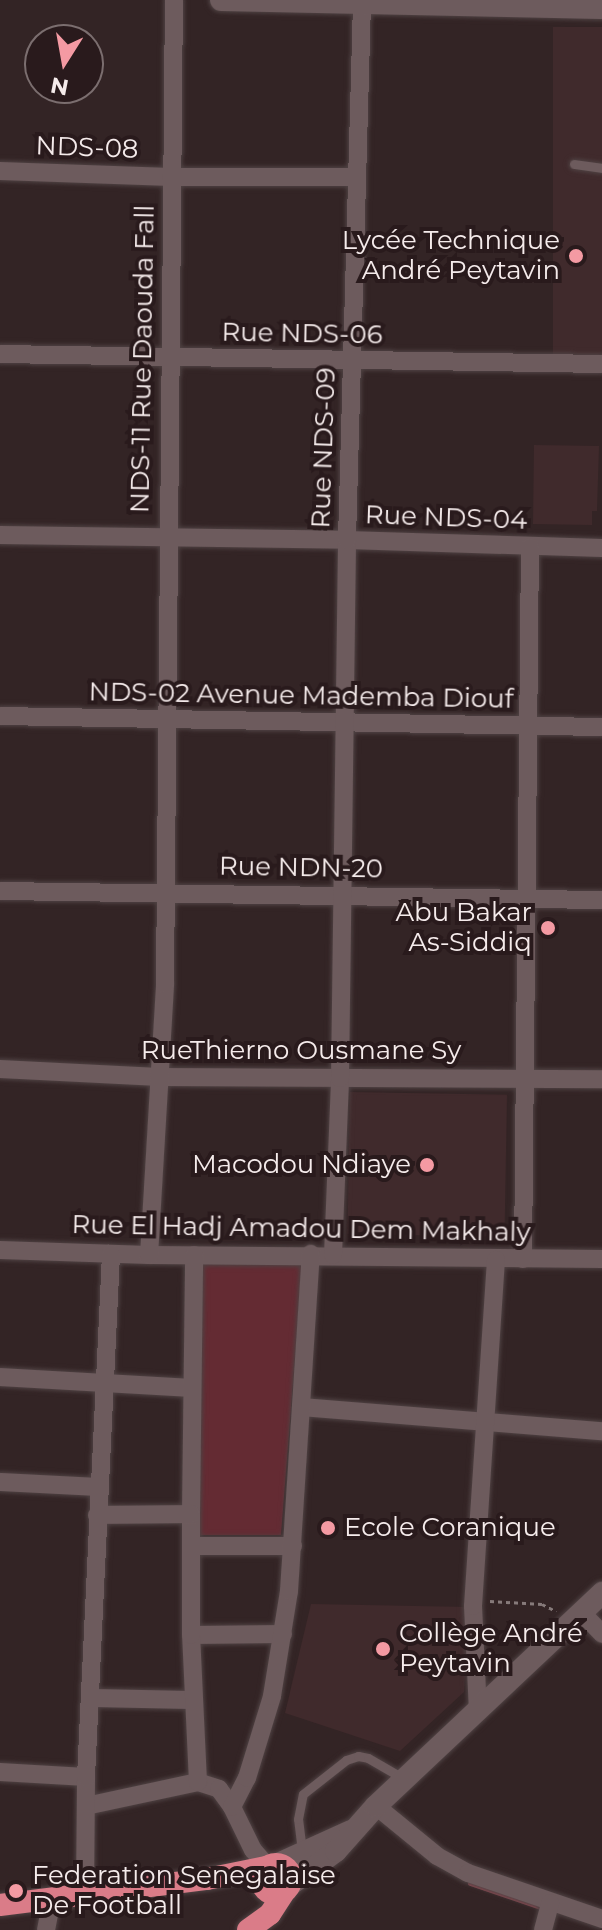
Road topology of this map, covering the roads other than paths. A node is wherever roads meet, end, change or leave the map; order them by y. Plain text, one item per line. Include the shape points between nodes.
1 (174, 0) edge
2 (221, 0) edge
3 (362, 3) junction
4 (602, 8) edge
5 (574, 164) dead end
6 (602, 168) edge
7 (0, 171) edge
8 (171, 177) junction
9 (356, 177) junction
10 (0, 354) edge
11 (169, 356) junction
12 (352, 362) junction
13 (602, 364) edge
14 (0, 535) edge
15 (167, 536) junction
16 (347, 540) junction
17 (530, 547) junction
18 (602, 548) edge
19 (0, 716) edge
20 (165, 719) junction
21 (345, 722) junction
22 (526, 726) junction
23 (602, 727) edge
24 (0, 891) edge
25 (163, 892) junction
26 (344, 894) junction
27 (526, 899) junction
28 (602, 900) edge
29 (0, 1069) edge
30 (159, 1077) junction
31 (340, 1078) junction
32 (524, 1078) junction
33 (602, 1079) edge
34 (0, 1250) edge
35 (111, 1254) junction
36 (311, 1254) junction
37 (149, 1255) junction
38 (194, 1255) junction
39 (333, 1255) junction
40 (523, 1259) junction
41 (602, 1259) edge
42 (496, 1260) junction
43 (0, 1377) edge
44 (102, 1385) junction
45 (192, 1388) junction
46 (301, 1407) junction
47 (487, 1421) junction
48 (602, 1431) edge
49 (0, 1482) edge
50 (99, 1487) junction
51 (191, 1514) junction
52 (97, 1515) junction
53 (192, 1546) junction
54 (293, 1546) junction
55 (602, 1593) edge
56 (575, 1619) junction
57 (283, 1634) junction
58 (602, 1634) edge
59 (191, 1635) junction
60 (90, 1698) junction
61 (194, 1700) junction
62 (478, 1712) junction
63 (0, 1772) edge
64 (86, 1777) junction
65 (405, 1779) junction
66 (198, 1782) junction
67 (86, 1806) junction
68 (376, 1806) junction
69 (232, 1807) junction
70 (352, 1831) junction
71 (302, 1851) junction
72 (273, 1878) junction
73 (85, 1896) junction
74 (52, 1899) junction
75 (550, 1903) junction
76 (0, 1905) edge
77 (602, 1919) edge
78 (249, 1929) edge
79 (46, 1930) edge
80 (543, 1930) edge

1 - 8 street, NDS-11 Rue Daouda Fall
2 - 3 street
3 - 4 street
3 - 9 street, Rue NDS-09
5 - 6 lane
7 - 8 street, NDS-08
8 - 9 street, NDS-08
8 - 11 street, NDS-11 Rue Daouda Fall
9 - 12 street, Rue NDS-09
10 - 11 street, Rue NDS-06
11 - 12 street, Rue NDS-06
11 - 15 street, NDS-11 Rue Daouda Fall
12 - 13 street, Rue NDS-06
12 - 16 street, Rue NDS-09
14 - 15 street, Rue NDS-04
15 - 16 street, Rue NDS-04
15 - 20 street, NDS-11 Rue Daouda Fall
16 - 17 street, Rue NDS-04
16 - 21 street, Rue NDS-09
17 - 18 street, Rue NDS-04
17 - 22 street
19 - 20 street, NDS-02 Avenue Mademba Diouf
20 - 21 street, NDS-02 Avenue Mademba Diouf
20 - 25 street, NDS-11 Rue Daouda Fall
21 - 22 street, NDS-02 Avenue Mademba Diouf
21 - 26 street, Rue NDS-09
22 - 23 street, NDS-02 Avenue Mademba Diouf
22 - 27 street
24 - 25 street, Rue NDN-20
25 - 26 street, Rue NDN-20
25 - 30 street, NDS-11 Rue Daouda Fall
26 - 27 street, Rue NDN-20
26 - 31 street, Rue NDS-09
27 - 28 street, Rue NDN-20
27 - 32 street
29 - 30 street, RueThierno Ousmane Sy
30 - 31 street, RueThierno Ousmane Sy
30 - 37 street, NDS-11 Rue Daouda Fall
31 - 32 street, RueThierno Ousmane Sy
31 - 39 street, Rue NDS-09
32 - 33 street, RueThierno Ousmane Sy
32 - 40 street
34 - 35 street, Rue El Hadj Amadou Dem Makhaly
35 - 37 street, Rue El Hadj Amadou Dem Makhaly
35 - 44 street
36 - 38 street, Rue El Hadj Amadou Dem Makhaly
36 - 39 street, Rue El Hadj Amadou Dem Makhaly
36 - 46 street
37 - 38 street, Rue El Hadj Amadou Dem Makhaly
38 - 45 street
39 - 42 street, Rue El Hadj Amadou Dem Makhaly
40 - 41 street, Rue El Hadj Amadou Dem Makhaly
40 - 42 street, Rue El Hadj Amadou Dem Makhaly
42 - 47 street
43 - 44 street
44 - 45 street
44 - 50 street
45 - 51 street
46 - 47 street
46 - 54 street
47 - 48 street
47 - 62 street via 475,1600
49 - 50 street
50 - 52 street
51 - 52 street
51 - 53 street
52 - 60 street
53 - 54 street
53 - 59 street
54 - 57 street
55 - 56 street
56 - 58 street
56 - 62 street
57 - 59 street
57 - 69 street via 255,1754
59 - 61 street
60 - 61 street
60 - 64 street
61 - 66 street
62 - 65 street
63 - 64 street
64 - 67 street
65 - 68 street
65 - 71 lane via 368,1758 346,1760 303,1794 298,1819
66 - 67 street
66 - 69 street via 219,1789
67 - 73 street
68 - 70 street
68 - 75 street via 437,1856
69 - 72 street
70 - 71 street
70 - 72 street via 322,1863
71 - 72 street
72 - 73 highway via 207,1879
72 - 78 highway
73 - 74 highway
74 - 76 highway
74 - 79 street
75 - 77 street
75 - 80 street

